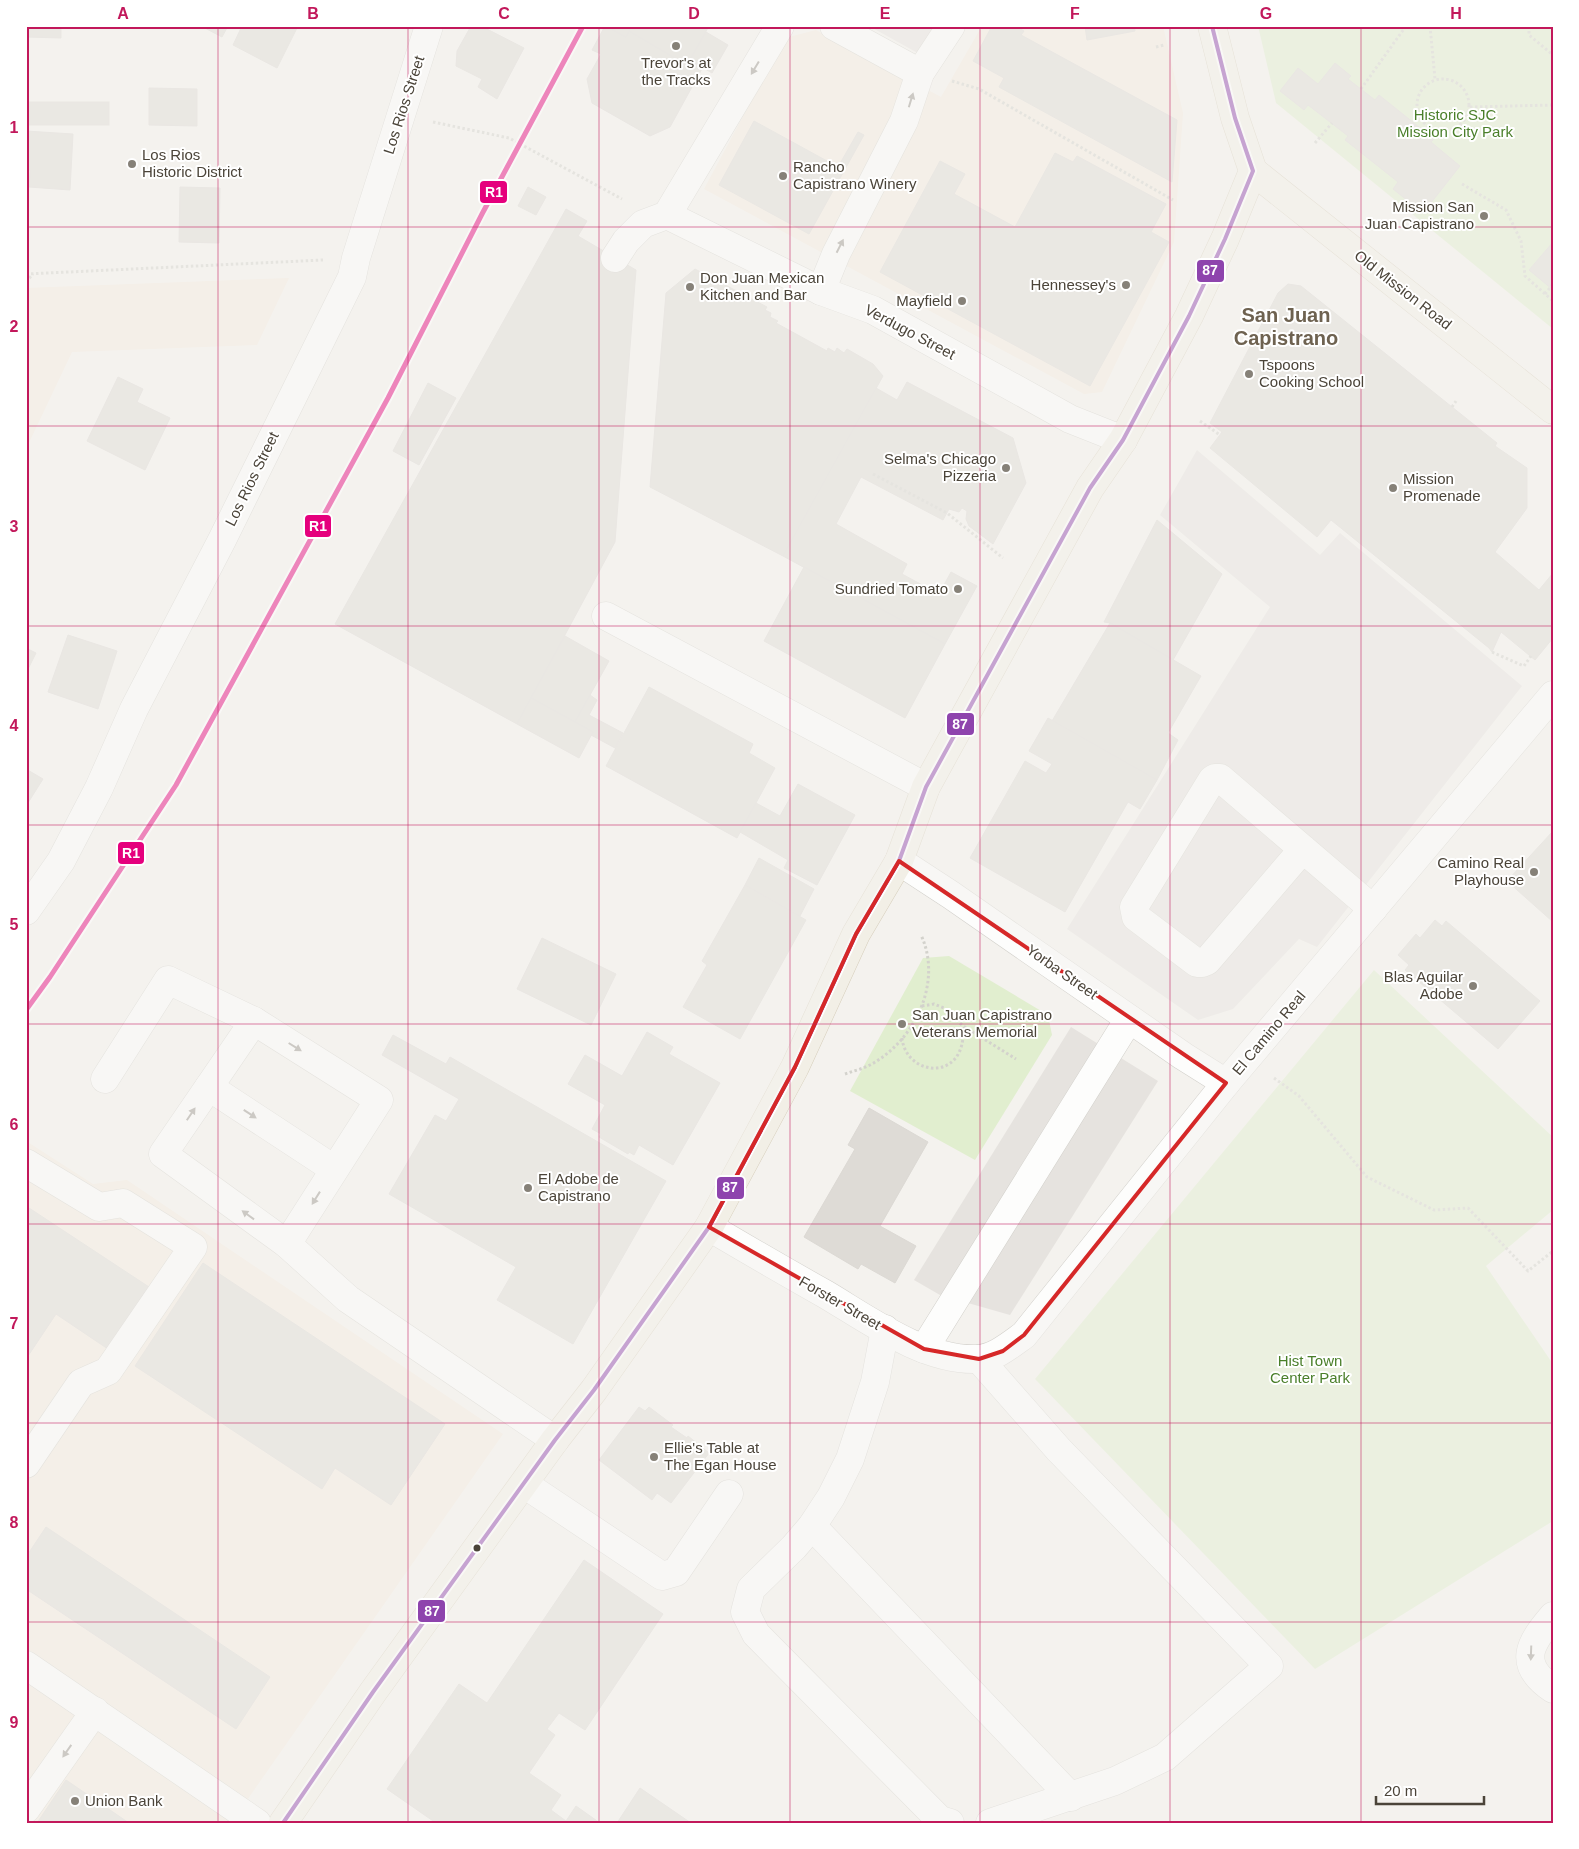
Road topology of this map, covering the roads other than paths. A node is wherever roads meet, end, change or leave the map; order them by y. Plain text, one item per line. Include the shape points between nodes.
1 (428, 26) edge
2 (780, 26) edge
3 (834, 26) edge
4 (951, 26) edge
5 (1212, 26) edge
6 (920, 73) junction
7 (1253, 171) junction
8 (667, 215) junction
9 (615, 258) dead end
10 (820, 291) junction
11 (1553, 410) edge
12 (1123, 440) junction
13 (606, 616) dead end
14 (1551, 702) edge
15 (926, 787) junction
16 (1303, 849) junction
17 (899, 861) junction
18 (1374, 909) junction
19 (26, 911) edge
20 (1129, 1019) junction
21 (254, 1021) junction
22 (105, 1079) dead end
23 (1226, 1083) junction
24 (209, 1087) junction
25 (26, 1163) edge
26 (334, 1169) junction
27 (710, 1227) junction
28 (287, 1244) junction
29 (885, 1329) junction
30 (924, 1349) junction
31 (979, 1359) junction
32 (555, 1440) junction
33 (26, 1464) edge
34 (524, 1484) junction
35 (729, 1494) dead end
36 (812, 1526) junction
37 (1553, 1616) edge
38 (26, 1664) edge
39 (1553, 1689) edge
40 (95, 1711) junction
41 (1071, 1797) junction
42 (26, 1809) edge
43 (258, 1823) edge
44 (283, 1823) edge
45 (950, 1823) edge
46 (990, 1823) edge

1 - 19 street, Los Rios Street via 352,277 134,709 99,788 61,861
2 -> 8 street
3 - 6 street
4 - 6 street
5 - 7 main road
10 -> 6 street via 904,121
7 - 11 main road, Old Mission Road
7 - 12 main road via 1189,316
8 - 9 street via 644,224 626,241
8 - 10 street, Verdugo Street
10 - 12 street, Verdugo Street via 873,310 1070,419
12 - 15 main road via 1090,488
13 - 15 street
14 - 18 street, El Camino Real
15 - 17 main road
16 - 16 street via 1220,778 1215,778 1134,907 1136,917 1197,963 1207,961
16 - 18 street
17 - 20 street, Yorba Street
17 - 27 main road via 856,934 795,1067
18 - 23 street, El Camino Real
20 - 23 street, Yorba Street
20 - 30 street
21 - 22 street via 168,980
21 - 24 street
21 -> 26 street via 379,1100
23 - 31 street, El Camino Real via 1024,1335 1003,1351
24 -> 26 street
28 -> 24 street via 163,1154
25 - 33 street via 98,1207 123,1203 193,1246 108,1371 80,1383
26 -> 28 street
27 - 29 street, Forster Street
27 - 32 main road
28 - 32 street via 348,1299
29 - 30 street, Forster Street
29 - 36 street via 875,1382 850,1459 832,1497
30 - 31 street, Forster Street via 952,1357
31 - 41 street via 1059,1450 1269,1666 1165,1757 1116,1781
32 - 34 main road
34 - 35 street via 662,1576 676,1572
34 - 44 main road via 372,1692
36 - 41 street
36 - 45 street via 751,1589 745,1612 756,1634 940,1820
37 -> 39 street via 1530,1648 1531,1663 1538,1678
38 - 40 street
40 -> 42 street
40 - 43 street
41 - 46 street

